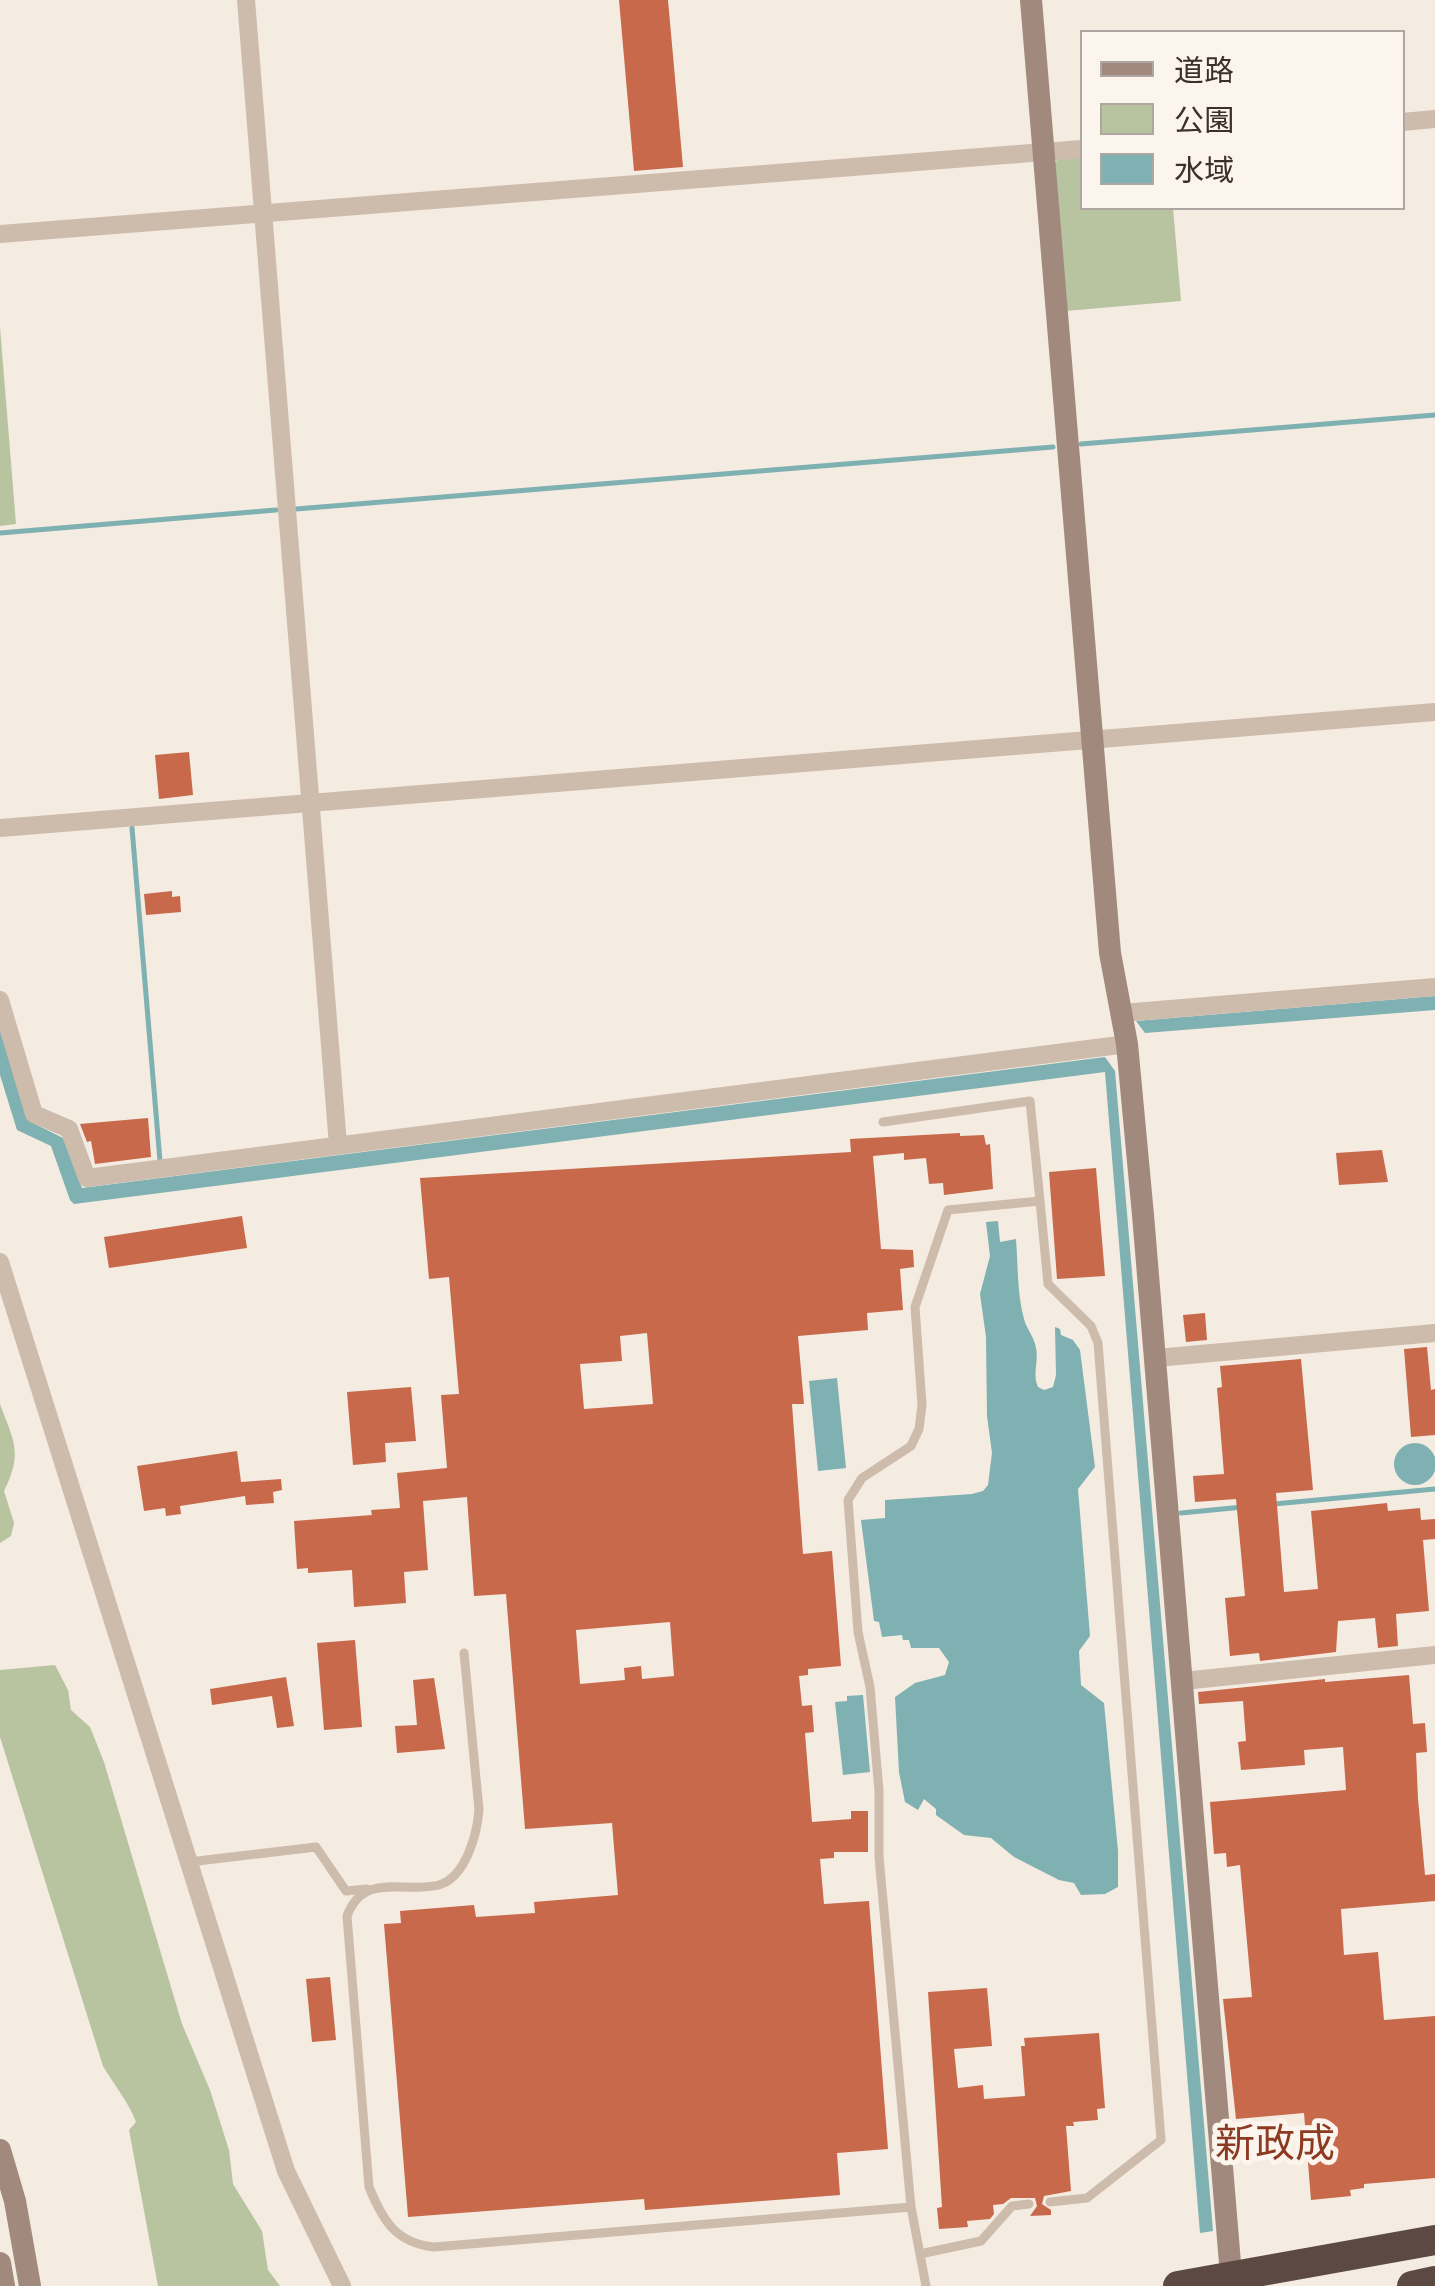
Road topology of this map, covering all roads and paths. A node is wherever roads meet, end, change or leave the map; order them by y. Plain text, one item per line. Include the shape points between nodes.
1 (246, 0) edge
2 (1031, 0) edge
3 (1435, 119) edge
4 (1405, 122) edge
5 (1080, 149) edge
6 (1043, 152) junction
7 (264, 214) junction
8 (0, 234) edge
9 (1435, 712) edge
10 (1093, 741) junction
11 (310, 803) junction
12 (0, 828) edge
13 (1435, 987) edge
14 (0, 1000) edge
15 (1122, 1013) junction
16 (1127, 1044) junction
17 (883, 1122) dead end
18 (338, 1145) junction
19 (1040, 1201) junction
20 (0, 1262) edge
21 (1435, 1333) edge
22 (1156, 1358) junction
23 (464, 1653) dead end
24 (1435, 1655) edge
25 (1183, 1681) junction
26 (189, 1862) junction
27 (374, 1888) junction
28 (0, 2150) edge
29 (1050, 2202) dead end
30 (1029, 2204) dead end
31 (910, 2206) junction
32 (1435, 2240) edge
33 (1435, 2252) edge
34 (920, 2254) junction
35 (0, 2264) edge
36 (1231, 2275) junction
37 (1435, 2283) edge
38 (4, 2286) edge
39 (30, 2286) edge
40 (342, 2286) edge
41 (926, 2286) edge
42 (1178, 2286) edge
43 (1278, 2286) edge
44 (1412, 2286) edge
45 (1427, 2286) edge

1 - 7 street
2 - 6 street
3 - 4 street
5 - 6 street
6 - 7 street
6 - 10 street
7 - 8 street
7 - 11 street
9 - 10 street
10 - 11 street
10 - 15 street via 1110,953
11 - 12 street
11 - 18 street
13 - 15 street
14 - 18 street via 34,1114 69,1129 87,1178
15 - 16 street
16 - 18 street
16 - 22 street
17 - 19 lane via 1030,1101
19 - 29 lane via 1048,1284 1091,1326 1098,1344 1161,2140 1086,2198
19 - 31 lane via 948,1210 915,1307 920,1429 911,1446 862,1478 848,1500 858,1632 870,1687
20 - 26 street
21 - 22 street
22 - 25 street
23 - 27 lane via 478,1830 463,1863 440,1885
24 - 25 street
25 - 36 street
26 - 27 lane via 316,1847 346,1891
26 - 40 street via 286,2171
27 - 31 lane via 352,1904 348,1916 369,2187 396,2234 434,2246
28 - 39 street
30 - 34 lane via 1012,2206 981,2242
31 - 34 lane
32 - 36 highway
33 - 43 highway
34 - 41 lane
35 - 38 street
36 - 42 highway
37 - 44 highway
37 - 45 highway

